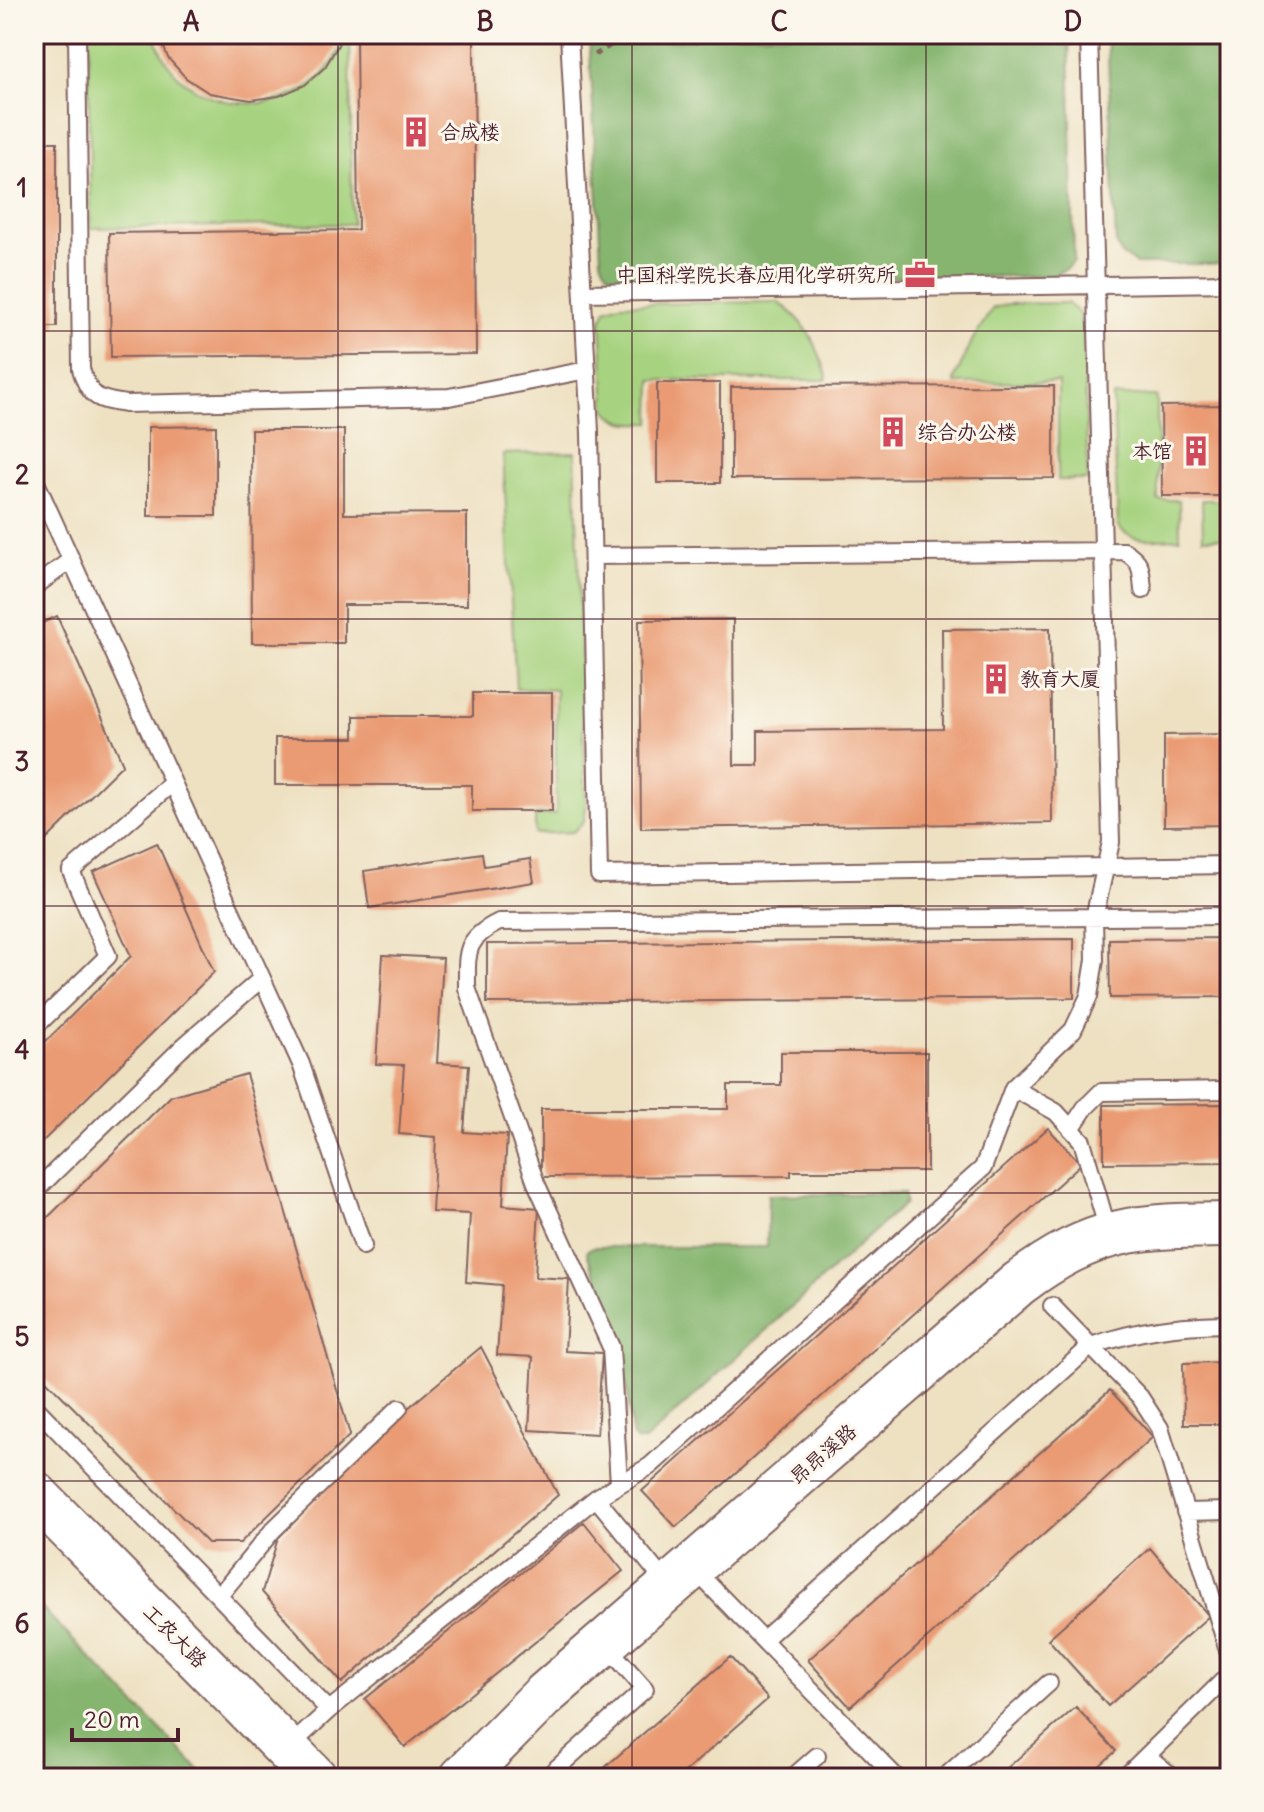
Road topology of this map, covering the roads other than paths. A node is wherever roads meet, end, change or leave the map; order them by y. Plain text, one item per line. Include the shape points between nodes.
1 (77, 34) edge
2 (569, 34) edge
3 (1089, 34) edge
4 (1230, 283) edge
5 (1096, 284) junction
6 (583, 293) junction
7 (587, 370) junction
8 (34, 478) edge
9 (1103, 550) junction
10 (593, 556) junction
11 (71, 560) junction
12 (34, 587) edge
13 (1143, 590) dead end
14 (172, 783) junction
15 (1230, 865) edge
16 (1105, 868) junction
17 (1230, 916) edge
18 (1094, 918) junction
19 (261, 979) junction
20 (34, 1028) edge
21 (1013, 1088) junction
22 (1230, 1090) edge
23 (1071, 1129) junction
24 (34, 1192) edge
25 (1230, 1225) edge
26 (1109, 1234) junction
27 (363, 1246) dead end
28 (1052, 1306) dead end
29 (1230, 1324) edge
30 (1091, 1346) junction
31 (34, 1406) edge
32 (399, 1408) dead end
33 (619, 1484) junction
34 (34, 1493) edge
35 (596, 1498) junction
36 (1230, 1511) edge
37 (1185, 1512) junction
38 (34, 1535) edge
39 (680, 1577) junction
40 (219, 1596) junction
41 (763, 1640) junction
42 (604, 1643) junction
43 (1230, 1657) edge
44 (1230, 1674) edge
45 (1049, 1683) dead end
46 (329, 1710) junction
47 (817, 1756) dead end
48 (1147, 1756) junction
49 (292, 1768) edge
50 (462, 1778) edge
51 (546, 1778) edge
52 (792, 1778) edge
53 (897, 1778) edge
54 (944, 1778) edge
55 (1124, 1778) edge
56 (1174, 1778) edge

1 - 7 lane via 81,369 87,388 102,400 126,404 449,397
2 - 6 lane
3 - 5 lane
4 - 5 lane
5 - 6 lane
5 - 9 lane
6 - 7 lane
7 - 10 lane
8 - 11 lane
9 - 10 lane
9 - 13 lane via 1124,551 1137,559
9 - 16 lane via 1111,842
10 - 16 lane via 599,875
11 - 12 lane
11 - 14 lane
14 - 19 lane
14 - 20 lane via 71,871 108,956
15 - 16 lane
16 - 18 lane
17 - 18 lane
18 - 21 lane via 1089,996 1073,1030
18 - 33 lane via 499,922 478,932 467,955 467,988 536,1183 611,1347
19 - 24 lane
19 - 27 lane via 301,1064
21 - 23 lane via 1056,1112
21 - 33 lane via 983,1168 650,1466
22 - 23 lane via 1101,1092
23 - 26 lane via 1082,1141
25 - 26 street, 昂昂溪路 via 1145,1227
26 - 39 street, 昂昂溪路 via 1068,1251 1018,1284
28 - 30 lane
29 - 30 lane via 1178,1325
30 - 37 lane via 1140,1397 1160,1428
30 - 41 lane
31 - 40 lane
32 - 40 lane via 273,1530
33 - 35 lane
34 - 49 street, 工农大路
35 - 39 lane
35 - 46 lane
36 - 37 lane
37 - 43 lane
38 - 49 street, 工农大路
39 - 41 lane
39 - 42 street, 昂昂溪路
40 - 46 lane
41 - 53 lane
42 - 50 street, 昂昂溪路
42 - 51 lane via 645,1689
44 - 48 lane
45 - 54 lane
46 - 49 lane
47 - 52 lane
48 - 55 lane
48 - 56 lane

